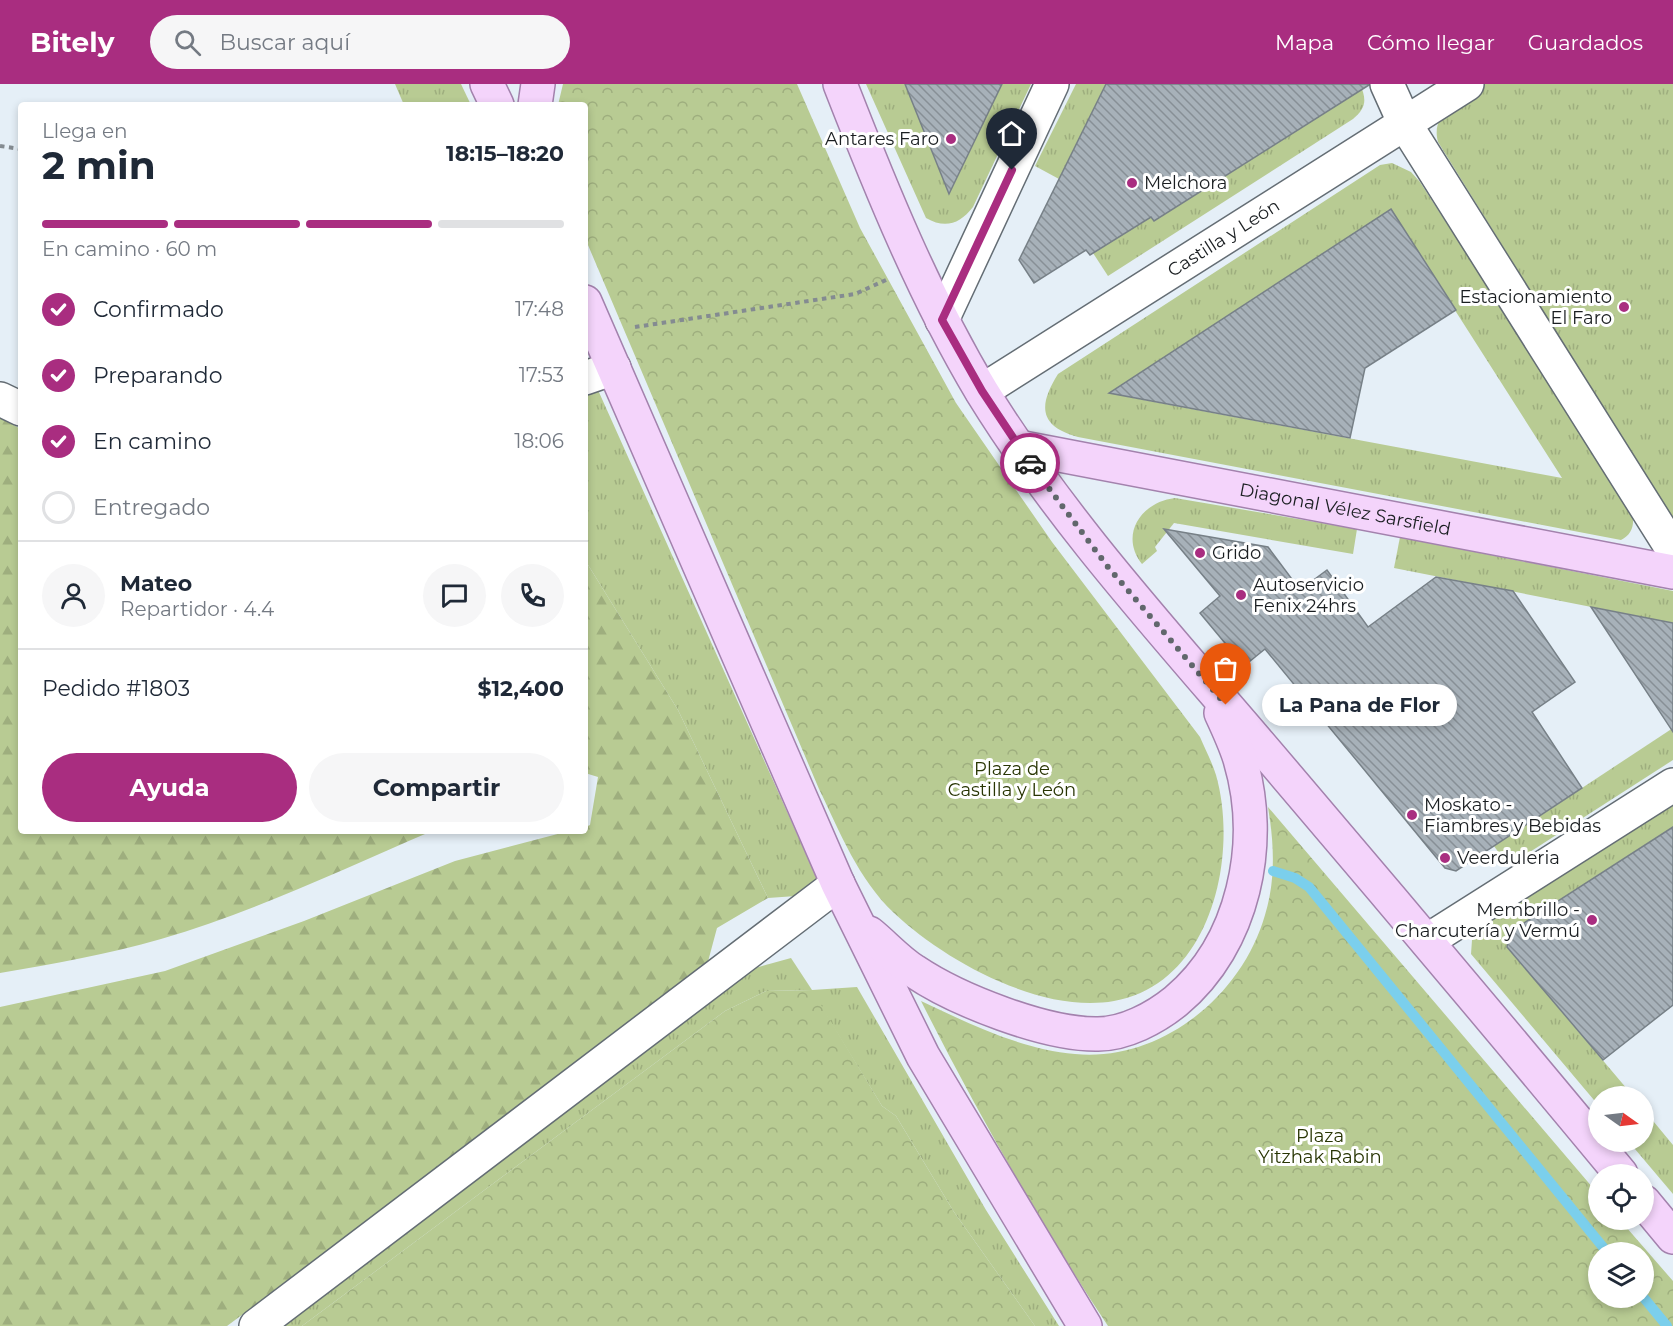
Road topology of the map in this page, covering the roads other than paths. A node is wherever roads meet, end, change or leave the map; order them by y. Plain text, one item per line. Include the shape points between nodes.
1 (487, 84) edge
2 (538, 84) edge
3 (840, 84) edge
4 (1052, 84) edge
5 (1388, 84) edge
6 (1467, 84) edge
7 (496, 102) edge
8 (535, 102) edge
9 (1405, 124) junction
10 (588, 309) edge
11 (942, 320) junction
12 (599, 373) edge
13 (982, 391) junction
14 (0, 399) edge
15 (18, 408) edge
16 (1018, 447) junction
17 (1673, 550) edge
18 (1673, 572) edge
19 (1211, 687) junction
20 (1673, 785) edge
21 (838, 884) junction
22 (859, 924) junction
23 (1427, 941) junction
24 (1613, 1164) edge
25 (1654, 1214) edge
26 (1673, 1237) edge
27 (256, 1326) edge
28 (1085, 1326) edge

1 - 7 main road
2 - 8 main road
3 - 11 main road
4 - 11 street
5 - 9 street
6 - 9 street, Castilla y León
9 - 13 street, Castilla y León
9 - 17 street
10 - 12 main road via 598,333
11 - 13 main road
12 - 21 main road via 683,528
13 - 16 main road
14 - 15 street
16 - 18 main road, Diagonal Vélez Sarsfield
16 - 19 main road via 1108,567
19 - 22 main road via 1240,760 1250,826 1248,866 1229,936 1192,988 1165,1010 1136,1025 1099,1034 1030,1022 950,993 913,971
19 - 23 main road
20 - 23 street
21 - 22 main road
21 - 27 street
22 - 28 main road via 922,1056
23 - 24 main road
25 - 26 main road

